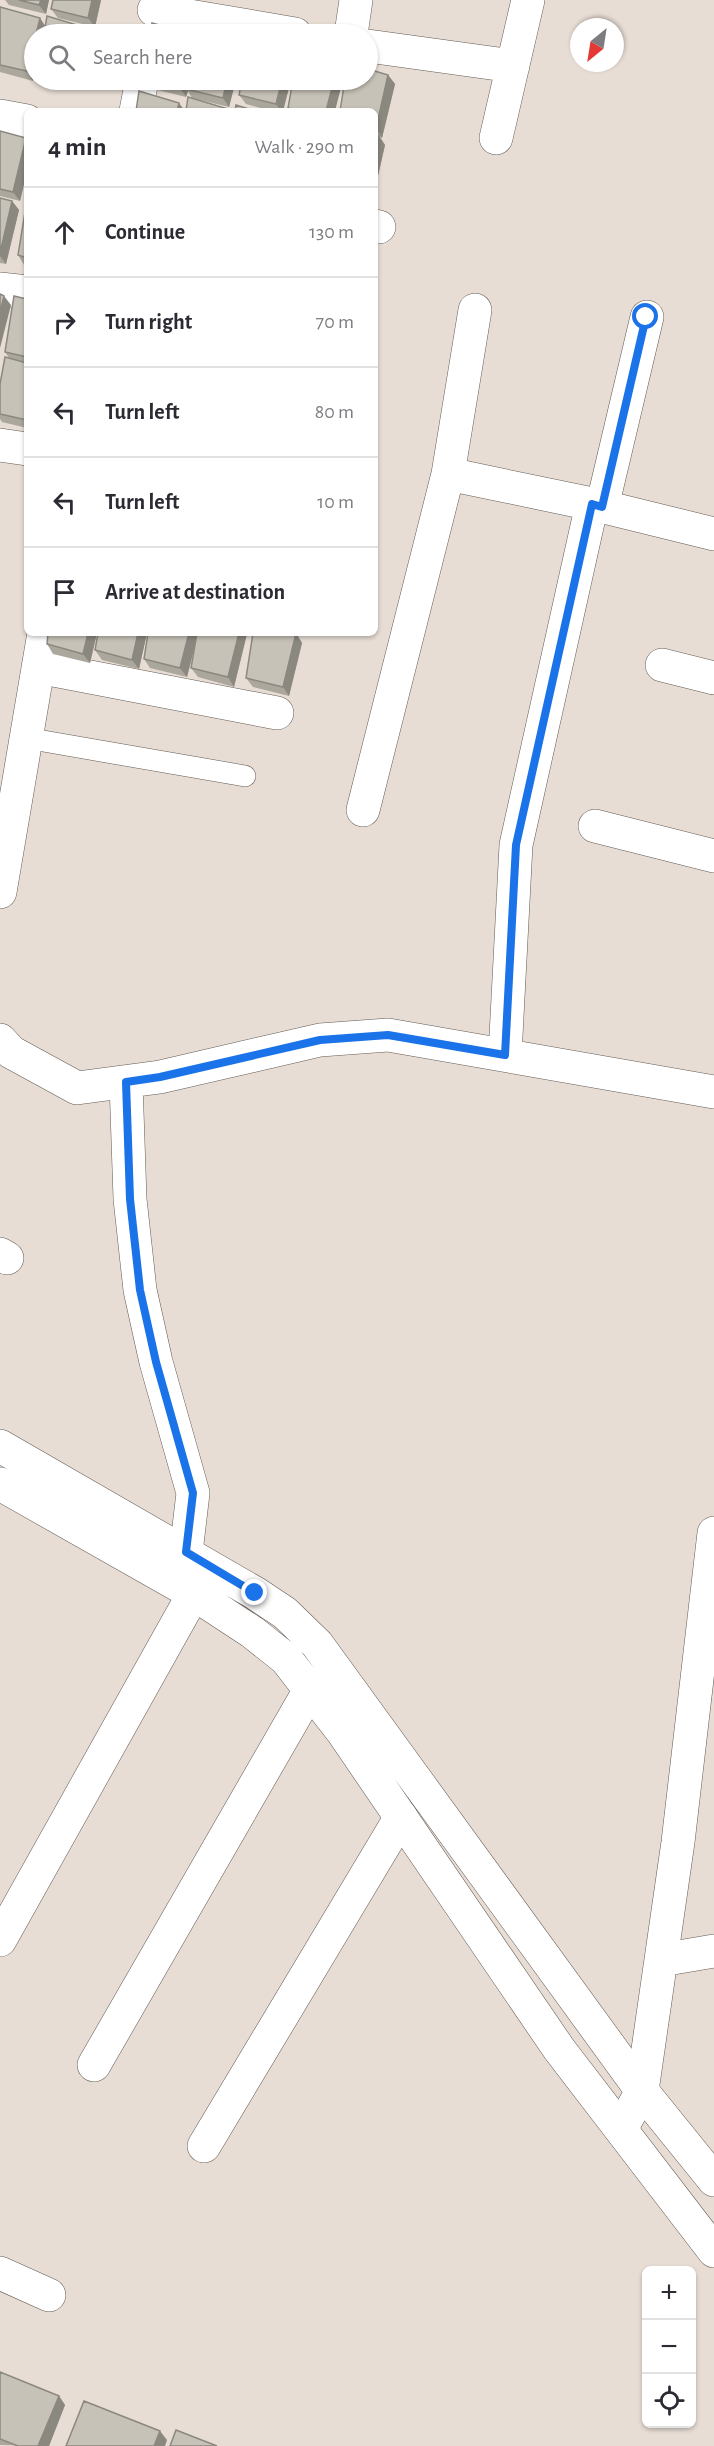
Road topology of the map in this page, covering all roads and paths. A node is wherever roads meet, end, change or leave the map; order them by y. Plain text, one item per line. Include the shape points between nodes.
1 (356, 0) edge
2 (528, 0) edge
3 (153, 15) edge
4 (220, 24) edge
5 (352, 24) edge
6 (378, 47) edge
7 (513, 66) junction
8 (140, 90) edge
9 (137, 108) edge
10 (0, 116) edge
11 (24, 120) edge
12 (496, 138) dead end
13 (0, 289) edge
14 (24, 292) edge
15 (475, 310) dead end
16 (646, 317) dead end
17 (0, 445) edge
18 (24, 449) edge
19 (448, 474) junction
20 (597, 505) junction
21 (714, 534) edge
22 (43, 636) edge
23 (662, 665) dead end
24 (38, 667) junction
25 (714, 678) edge
26 (277, 713) dead end
27 (26, 738) junction
28 (245, 776) dead end
29 (363, 810) dead end
30 (595, 826) dead end
31 (714, 856) edge
32 (0, 892) edge
33 (0, 1040) edge
34 (505, 1055) junction
35 (126, 1082) junction
36 (714, 1092) edge
37 (0, 1446) edge
38 (0, 1484) edge
39 (714, 1533) edge
40 (198, 1559) junction
41 (194, 1594) junction
42 (311, 1688) junction
43 (401, 1817) junction
44 (0, 1940) edge
45 (714, 1951) edge
46 (661, 1960) junction
47 (94, 2065) dead end
48 (642, 2091) junction
49 (621, 2129) junction
50 (204, 2146) dead end
51 (714, 2180) edge
52 (714, 2251) edge
53 (0, 2273) edge
54 (49, 2295) dead end

1 - 5 street
2 - 7 street
3 - 4 street
6 - 7 street
7 - 12 street
8 - 9 street
10 - 11 street
13 - 14 street
15 - 19 street
16 - 20 street
17 - 18 street
19 - 20 street
19 - 29 street
20 - 21 street
20 - 34 street via 516,845
22 - 24 street
23 - 25 street
24 - 26 street
24 - 27 street
27 - 28 lane
27 - 32 street
30 - 31 street
33 - 35 street via 11,1052 78,1088
34 - 35 street via 388,1035 320,1040
34 - 36 street
35 - 40 street via 130,1199 140,1290 193,1493
37 - 40 street
38 - 41 street
39 - 46 street
40 - 41 street
40 - 48 street via 285,1613 317,1644
41 - 42 street via 286,1659
41 - 44 street
42 - 43 street
42 - 47 street
43 - 49 street via 560,2049
43 - 50 street
45 - 46 street
46 - 48 street
48 - 49 street
48 - 51 street
49 - 52 street
53 - 54 street

